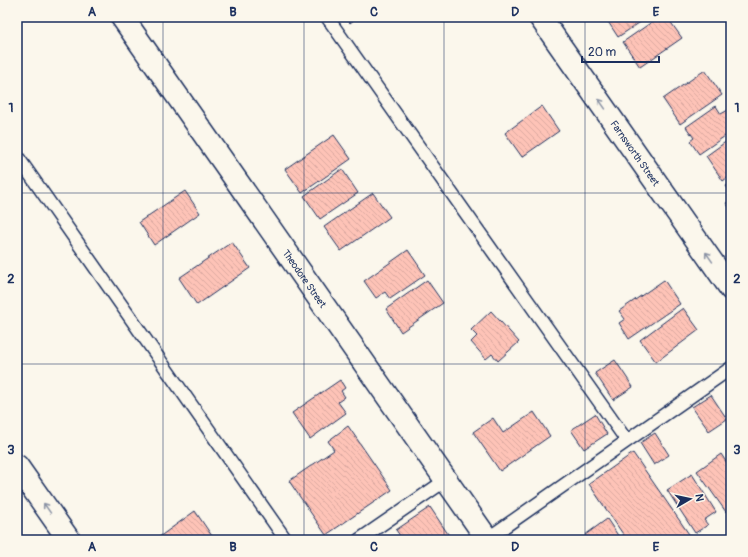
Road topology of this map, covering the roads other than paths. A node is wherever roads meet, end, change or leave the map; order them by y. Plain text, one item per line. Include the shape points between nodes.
1 (122, 17) edge
2 (327, 17) edge
3 (540, 17) edge
4 (17, 156) edge
5 (731, 289) edge
6 (731, 368) edge
7 (627, 441) junction
8 (17, 466) edge
9 (446, 480) junction
10 (69, 540) edge
11 (286, 540) edge
12 (360, 540) edge
13 (488, 540) edge

1 - 9 street, Theodore Street
2 - 7 lane
5 -> 3 street, Farnsworth Street
4 - 11 lane
6 - 7 lane
7 - 13 lane
10 -> 8 street
9 - 12 lane
9 - 13 street, Theodore Street

